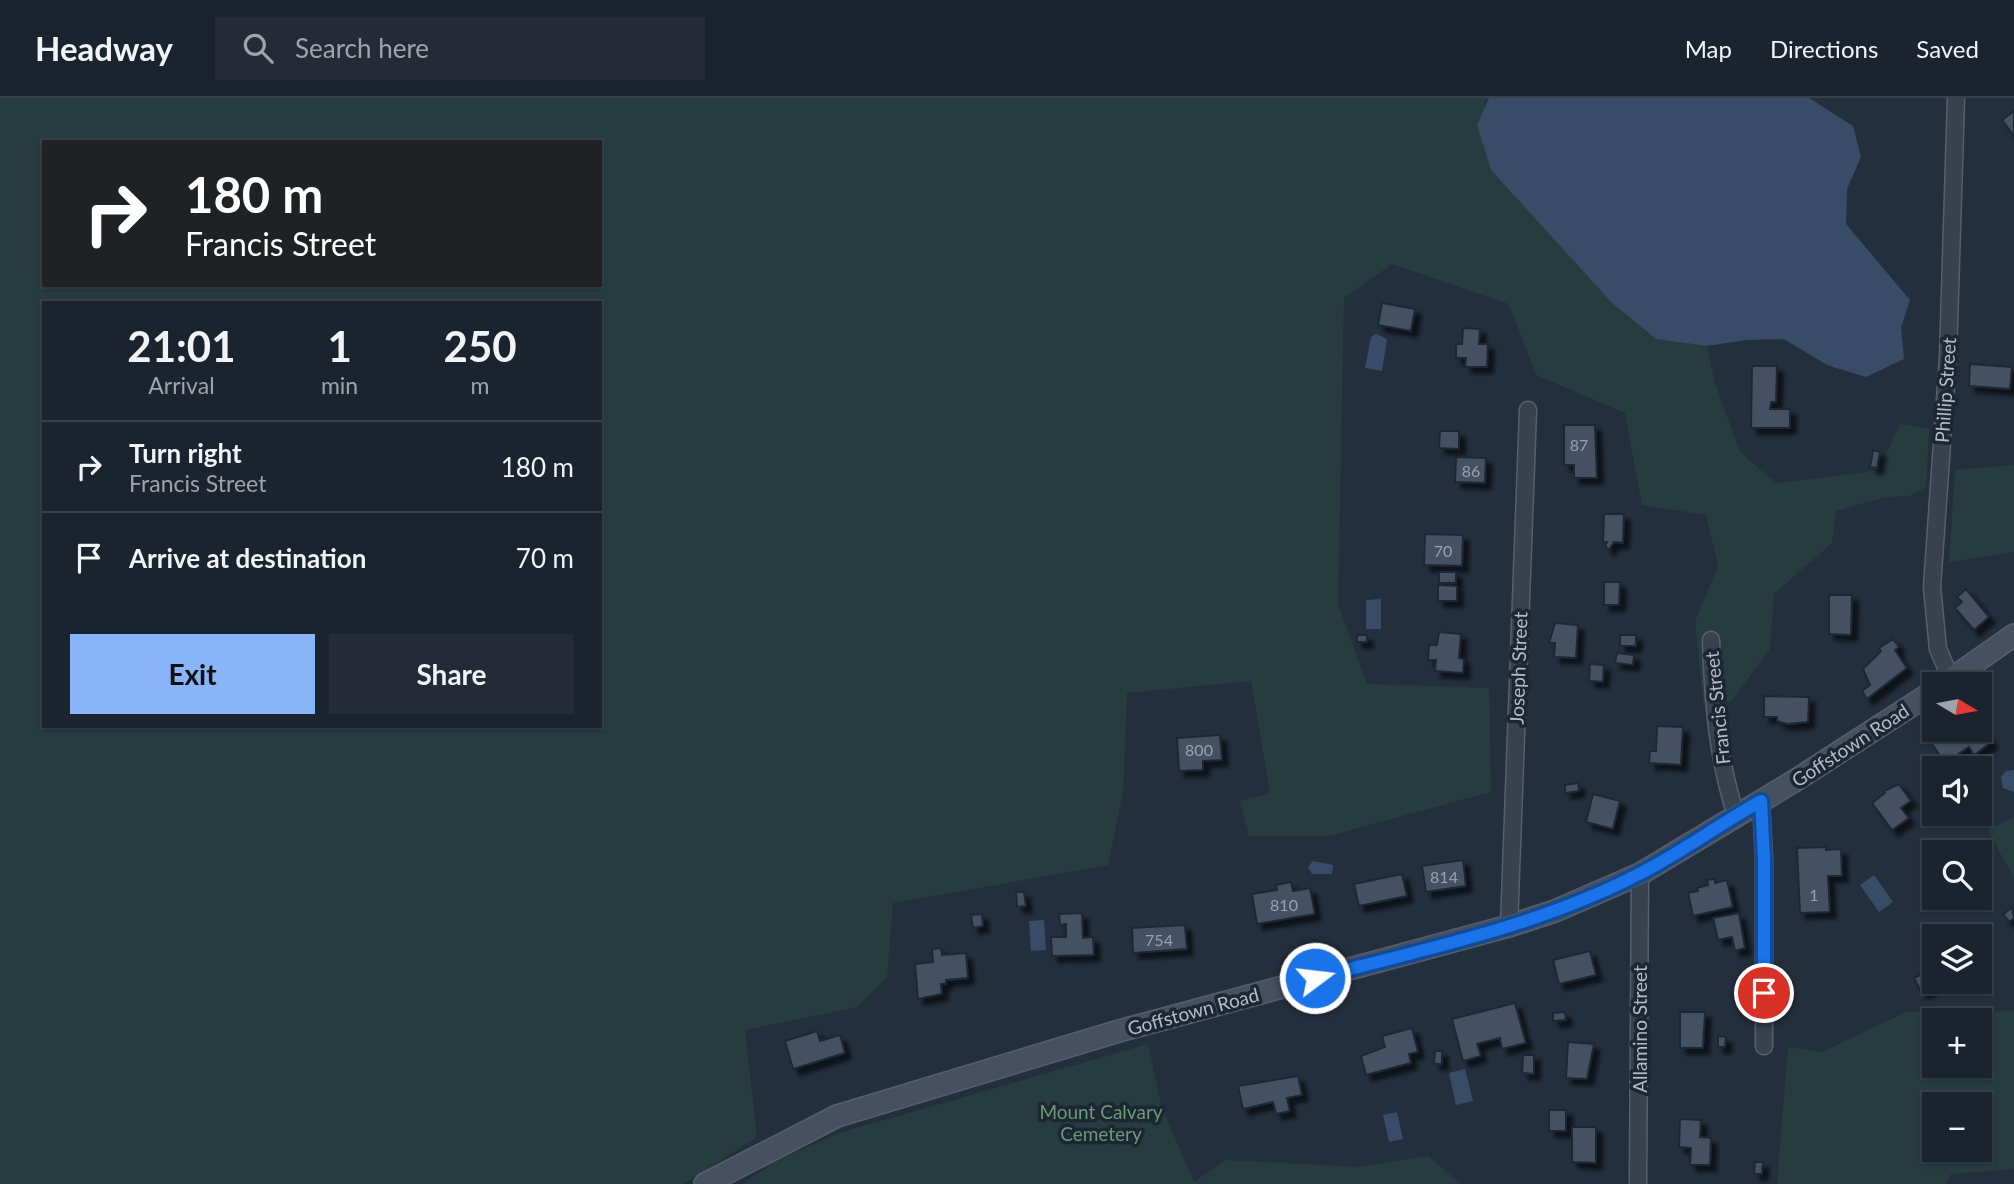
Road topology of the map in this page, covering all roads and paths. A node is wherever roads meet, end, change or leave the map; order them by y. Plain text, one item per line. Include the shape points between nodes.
1 (1956, 98) edge
2 (1528, 410) dead end
3 (2014, 635) edge
4 (1711, 640) dead end
5 (1941, 672) edge
6 (1961, 672) edge
7 (1922, 698) edge
8 (1761, 801) junction
9 (1736, 816) junction
10 (1640, 874) junction
11 (1509, 926) junction
12 (1764, 1046) dead end
13 (705, 1184) edge
14 (1638, 1184) edge

1 - 5 street, Phillip Street via 1948,357 1932,587
2 - 11 street, Joseph Street
3 - 6 main road, Goffstown Road
4 - 9 street, Francis Street via 1714,721
7 - 8 main road, Goffstown Road
8 - 9 main road, Goffstown Road
8 - 12 street
9 - 10 main road, Goffstown Road
10 - 11 main road, Goffstown Road
10 - 14 street, Allamino Street
11 - 13 main road, Goffstown Road via 1167,1017 837,1116

